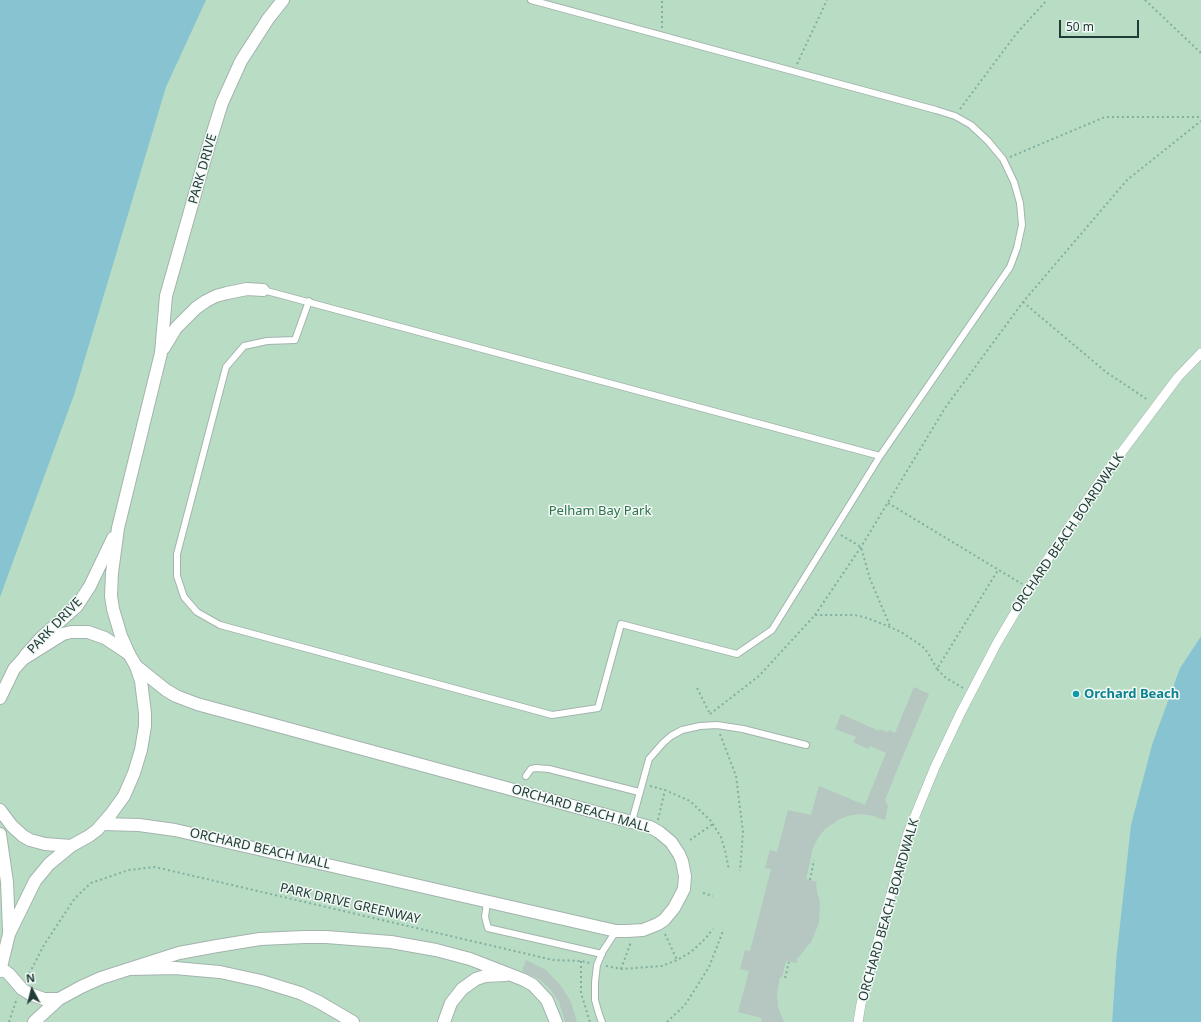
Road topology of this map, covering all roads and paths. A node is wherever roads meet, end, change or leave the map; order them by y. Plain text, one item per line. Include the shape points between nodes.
1 (283, 0) edge
2 (531, 0) edge
3 (662, 0) edge
4 (827, 0) edge
5 (1047, 0) edge
6 (1145, 0) edge
7 (662, 36) junction
8 (1201, 54) edge
9 (794, 71) junction
10 (955, 116) junction
11 (1201, 117) edge
12 (1201, 121) edge
13 (1003, 159) junction
14 (263, 290) joint
15 (309, 301) junction
16 (1023, 302) junction
17 (161, 353) junction
18 (1201, 353) edge
19 (1156, 406) junction
20 (880, 456) junction
21 (888, 502) junction
22 (118, 528) junction
23 (841, 535) dead end
24 (861, 547) junction
25 (998, 570) junction
26 (1029, 589) junction
27 (815, 615) junction
28 (890, 627) junction
29 (129, 654) junction
30 (23, 659) junction
31 (136, 666) junction
32 (937, 669) junction
33 (697, 688) dead end
34 (970, 694) junction
35 (0, 698) edge
36 (710, 714) junction
37 (716, 725) junction
38 (806, 745) dead end
39 (526, 776) dead end
40 (641, 784) junction
41 (665, 790) junction
42 (639, 792) junction
43 (0, 810) edge
44 (658, 820) dead end
45 (632, 821) junction
46 (103, 824) junction
47 (713, 824) junction
48 (0, 834) edge
49 (690, 840) dead end
50 (71, 846) junction
51 (814, 860) dead end
52 (729, 870) dead end
53 (740, 871) dead end
54 (810, 880) dead end
55 (703, 893) dead end
56 (713, 896) dead end
57 (487, 902) junction
58 (713, 929) dead end
59 (616, 931) junction
60 (723, 931) dead end
61 (10, 934) junction
62 (665, 934) dead end
63 (633, 935) dead end
64 (602, 954) junction
65 (677, 960) junction
66 (581, 961) junction
67 (789, 962) dead end
68 (598, 964) junction
69 (129, 969) junction
70 (621, 969) junction
71 (0, 970) edge
72 (515, 976) junction
73 (785, 978) dead end
74 (26, 982) dead end
75 (19, 995) dead end
76 (59, 1000) junction
77 (9, 1022) edge
78 (34, 1022) edge
79 (353, 1022) edge
80 (444, 1022) edge
81 (556, 1022) edge
82 (590, 1022) edge
83 (602, 1022) edge
84 (667, 1022) edge
85 (858, 1022) edge

1 - 17 street, PARK DRIVE via 242,61 222,103 166,296
2 - 7 lane
3 - 7 path
4 - 9 path
5 - 10 path via 1016,34
6 - 8 path
7 - 9 lane
9 - 10 lane
10 - 13 lane via 971,125
11 - 13 path via 1105,117
12 - 16 path via 1126,180
13 - 20 lane via 1014,182 1020,203 1022,225 1010,267
14 - 15 lane
14 - 17 street, PARK DRIVE via 247,289 206,301 176,328
15 - 20 lane
15 - 20 lane via 295,340 267,341 244,346 226,367 177,554 177,576 184,597 197,612 227,627 552,715 598,708 621,624 737,654 772,630
16 - 19 path via 1106,372
16 - 21 path via 945,408
17 - 22 street, PARK DRIVE
18 - 19 street, ORCHARD BEACH BOARDWALK
19 - 26 street, ORCHARD BEACH BOARDWALK via 1100,481
21 - 24 path
21 - 25 path
22 - 29 street, PARK DRIVE via 111,596 116,620
22 - 30 street, PARK DRIVE via 90,586 77,606 41,638
23 - 24 path
24 - 27 path
24 - 28 path via 870,579
25 - 26 path
25 - 32 path
26 - 34 street, ORCHARD BEACH BOARDWALK
27 - 28 path via 854,615
27 - 36 path via 759,676
28 - 32 path via 926,649
29 - 30 street, PARK DRIVE via 97,634 79,631 63,634
29 - 31 street, PARK DRIVE
30 - 35 street, PARK DRIVE via 14,669
31 - 45 street, ORCHARD BEACH MALL via 166,690 197,704
31 - 46 street, PARK DRIVE via 143,691 145,713 141,750 124,796
32 - 34 path
33 - 36 path
34 - 85 street, ORCHARD BEACH BOARDWALK via 935,767 908,833
36 - 37 path
37 - 38 lane
37 - 40 lane via 682,730 671,736 649,759
37 - 53 path via 736,776 743,832
39 - 42 lane via 531,769 549,769
40 - 41 path
40 - 42 lane
41 - 44 path
41 - 47 path via 690,800
42 - 45 lane
43 - 50 street via 12,826 30,840
45 - 59 street, ORCHARD BEACH MALL via 659,832 675,848 684,868 684,889 674,908 658,924 643,930
46 - 50 street, PARK DRIVE
46 - 57 street, ORCHARD BEACH MALL via 175,830
47 - 49 path
47 - 52 path via 721,837
48 - 61 street, PARK DRIVE via 7,882
50 - 61 street, PARK DRIVE via 35,880
51 - 54 path
55 - 56 path
57 - 59 street, ORCHARD BEACH MALL
57 - 64 lane via 485,917 488,928
58 - 65 path, PARK DRIVE GREENWAY via 691,952
59 - 64 lane
60 - 84 path via 709,967 685,1005
61 - 71 street, PARK DRIVE
62 - 65 path
63 - 70 path
64 - 68 lane
65 - 70 path, PARK DRIVE GREENWAY via 662,966
66 - 68 path, PARK DRIVE GREENWAY
66 - 74 path, PARK DRIVE GREENWAY via 554,960 154,867 129,870 91,883 75,898 44,945
66 - 82 path via 582,994
67 - 73 path
68 - 70 path, PARK DRIVE GREENWAY
68 - 83 lane via 595,1000
69 - 72 street via 179,953 260,939 326,937 391,942 436,950 470,959
69 - 76 street via 96,980
69 - 79 street via 175,968 254,979 300,993
71 - 76 street via 9,974 30,994 44,999
72 - 80 street via 493,974 476,979 456,996
72 - 81 street via 540,992 551,1007
75 - 77 path
76 - 78 street

